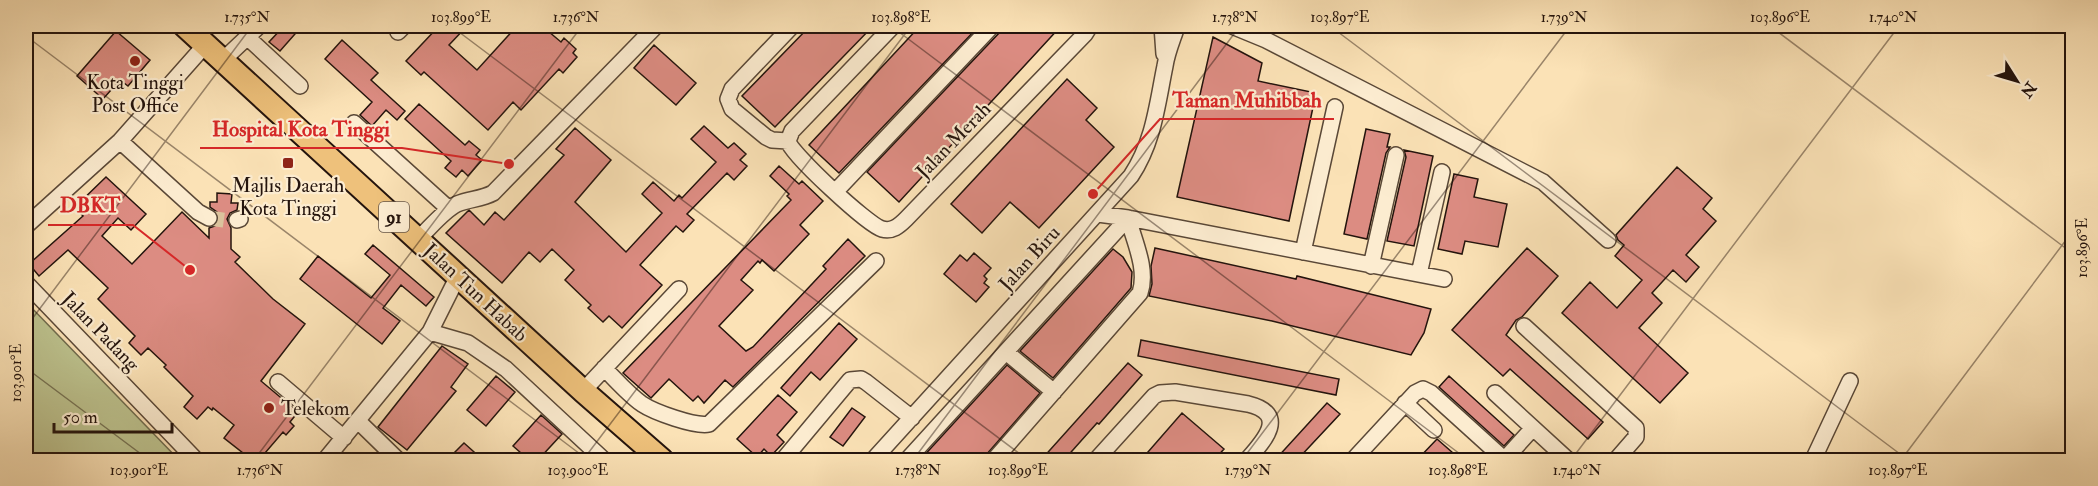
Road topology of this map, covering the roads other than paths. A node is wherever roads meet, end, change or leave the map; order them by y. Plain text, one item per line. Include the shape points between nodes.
1 (185, 26) edge
2 (258, 26) edge
3 (656, 26) edge
4 (792, 26) edge
5 (893, 26) edge
6 (992, 26) edge
7 (1090, 26) edge
8 (1162, 26) edge
9 (1177, 26) edge
10 (1232, 26) edge
11 (247, 37) junction
12 (206, 44) junction
13 (223, 60) junction
14 (1165, 63) junction
15 (300, 86) dead end
16 (1335, 107) dead end
17 (354, 123) dead end
18 (790, 136) junction
19 (120, 141) junction
20 (1396, 155) dead end
21 (1443, 172) dead end
22 (835, 192) junction
23 (450, 209) junction
24 (1098, 214) junction
25 (209, 218) tunnel mouth
26 (1128, 218) junction
27 (26, 226) edge
28 (418, 239) junction
29 (1608, 240) dead end
30 (1303, 252) junction
31 (876, 261) dead end
32 (1371, 266) junction
33 (1419, 274) junction
34 (458, 276) junction
35 (1444, 279) dead end
36 (26, 283) edge
37 (679, 289) dead end
38 (1524, 326) dead end
39 (430, 332) junction
40 (1006, 352) junction
41 (604, 369) junction
42 (1850, 381) dead end
43 (278, 382) dead end
44 (583, 391) junction
45 (1054, 392) junction
46 (1495, 393) dead end
47 (1405, 403) junction
48 (912, 418) junction
49 (358, 421) junction
50 (1533, 428) junction
51 (1434, 430) dead end
52 (344, 438) junction
53 (875, 459) edge
54 (196, 460) edge
55 (325, 460) edge
56 (399, 460) edge
57 (604, 460) edge
58 (662, 460) edge
59 (783, 460) edge
60 (907, 460) edge
61 (994, 460) edge
62 (1096, 460) edge
63 (1247, 460) edge
64 (1353, 460) edge
65 (1504, 460) edge
66 (1568, 460) edge
67 (1616, 460) edge
68 (1813, 460) edge

1 - 12 highway, Jalan Tun Habab / 91
2 - 11 street
3 - 23 street via 494,194 469,199
4 - 18 street via 732,89 728,99 732,109 769,139
5 - 18 street
6 - 22 street
7 - 22 street, Jalan Merah via 901,225 881,229
8 - 14 street, Jalan Biru
9 - 14 street, Jalan Biru
10 - 29 street via 1543,182
11 - 13 street
11 - 15 street
12 - 13 highway, Jalan Tun Habab / 91
12 - 19 street
13 - 28 highway, Jalan Tun Habab / 91
14 - 24 street, Jalan Biru via 1158,109 1141,160
16 - 30 street
17 - 23 street
18 - 22 street via 793,151
19 - 25 street
19 - 27 street
20 - 32 street
21 - 33 street
23 - 28 street
24 - 26 street
24 - 48 street, Jalan Biru
26 - 30 street
26 - 40 street
26 - 45 street via 1142,270 1140,292
28 - 34 highway, Jalan Tun Habab / 91
30 - 32 street
31 - 41 street via 709,424 691,423 647,407
32 - 33 street
33 - 35 street
34 - 39 street
34 - 44 highway, Jalan Tun Habab / 91
36 - 54 street, Jalan Padang
37 - 41 street
38 - 67 street via 1636,428 1636,437
39 - 49 street
39 - 57 street via 468,343 507,369
40 - 45 street
40 - 60 street
41 - 44 street
42 - 68 street
43 - 52 street
44 - 58 highway, Jalan Tun Habab / 91
45 - 61 street
46 - 50 street
47 - 51 street
47 - 64 street
47 - 65 street via 1418,391 1427,390
48 - 53 street, Jalan Biru
48 - 59 street via 856,378 846,384
49 - 52 street
49 - 56 street
50 - 65 street
50 - 66 street
52 - 55 street
62 - 63 street via 1154,396 1167,391 1248,404 1266,412 1270,428

